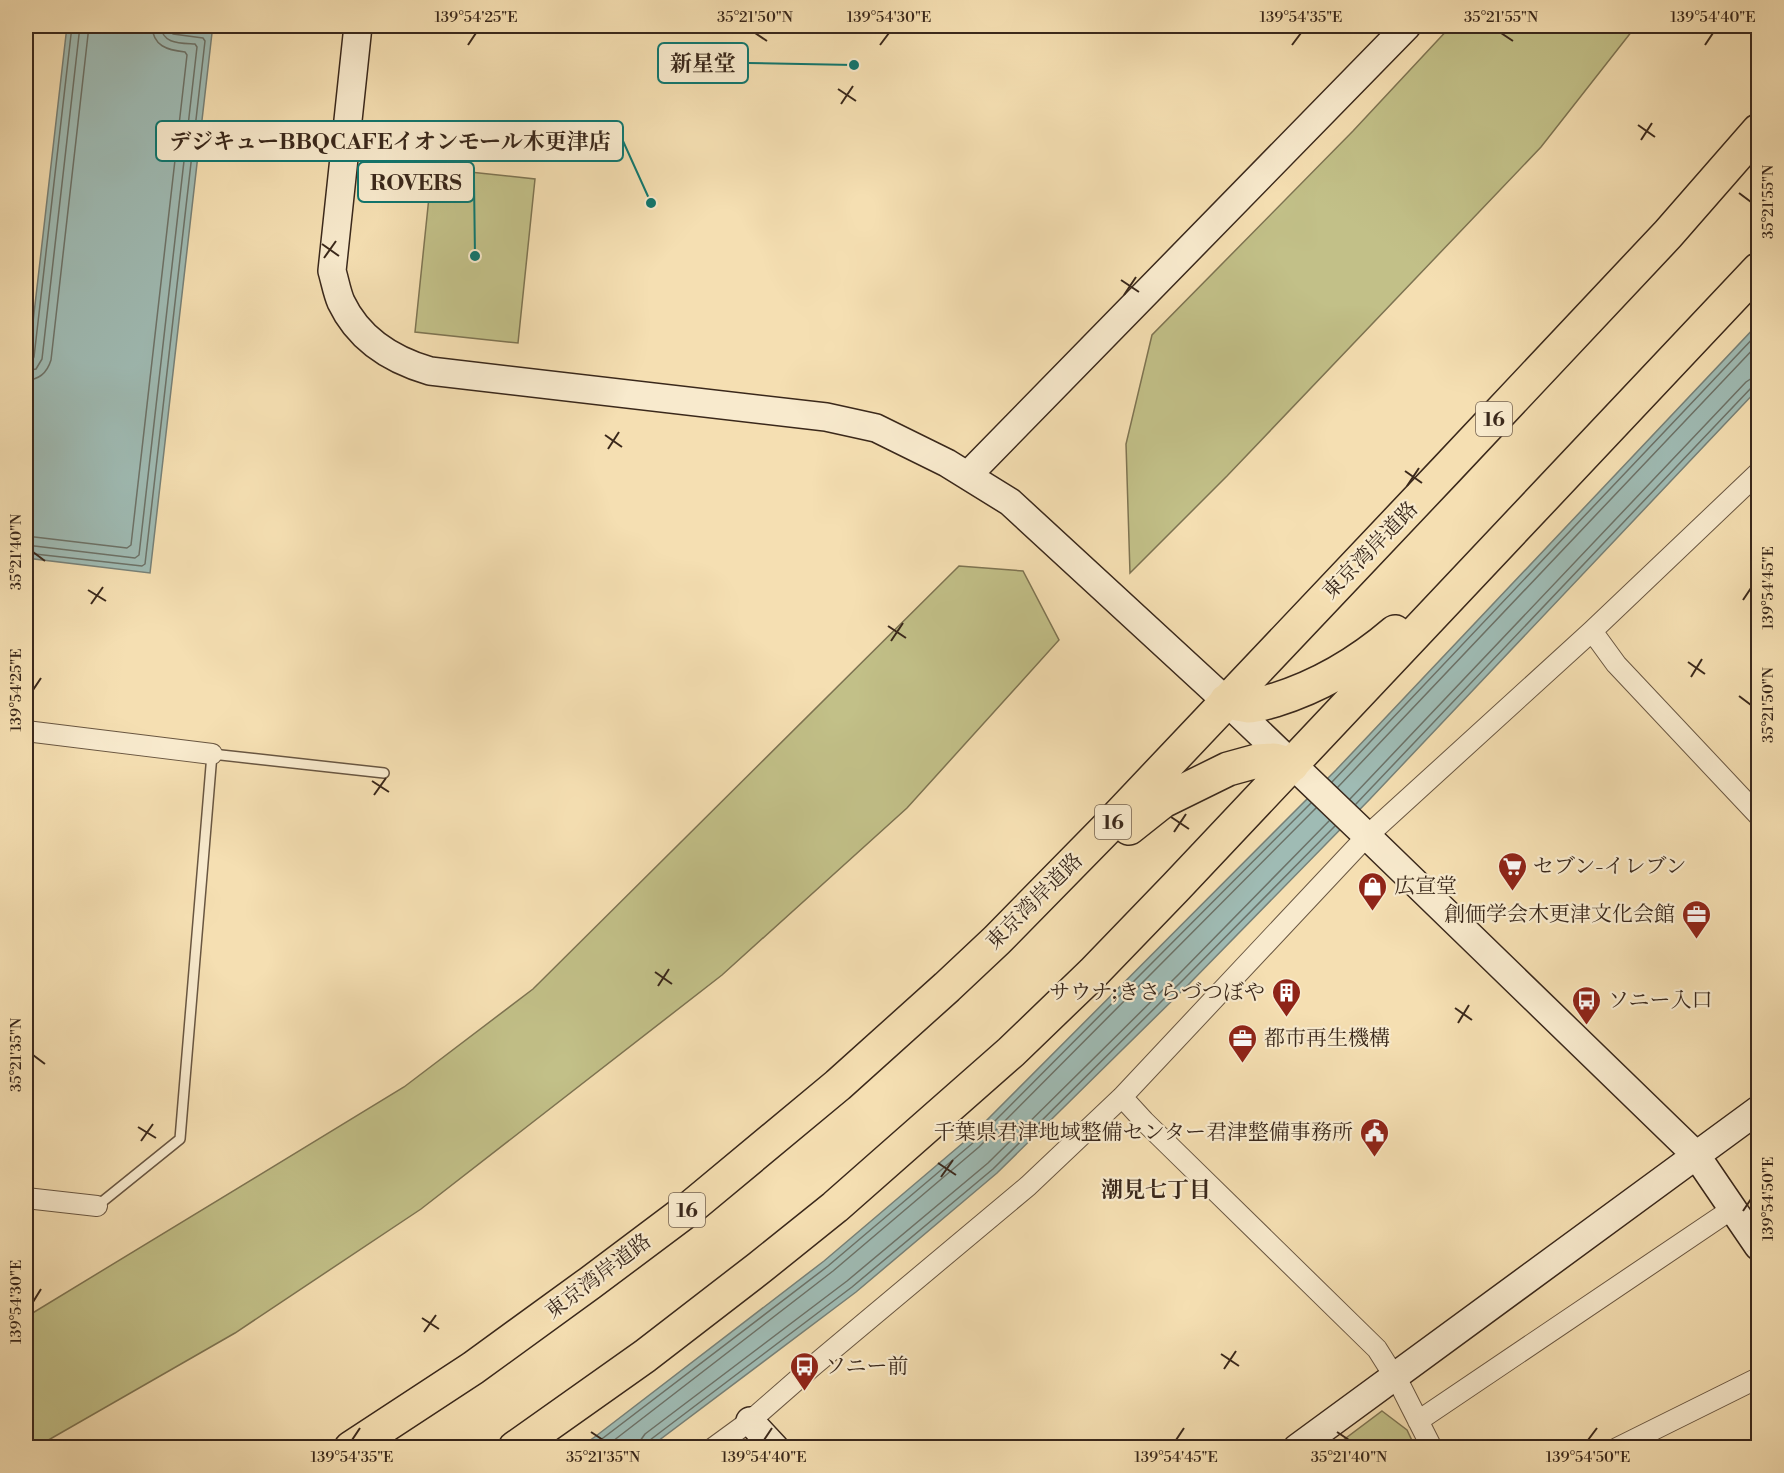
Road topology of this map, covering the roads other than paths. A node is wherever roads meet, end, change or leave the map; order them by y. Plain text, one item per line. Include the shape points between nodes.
1 (358, 26) edge
2 (1407, 26) edge
3 (1758, 131) edge
4 (1758, 270) edge
5 (1758, 473) edge
6 (968, 475) junction
7 (1523, 520) junction
8 (1592, 631) junction
9 (1226, 701) junction
10 (26, 731) edge
11 (212, 754) junction
12 (1292, 765) junction
13 (384, 773) dead end
14 (1758, 815) edge
15 (1367, 836) junction
16 (997, 940) junction
17 (1122, 1097) junction
18 (1758, 1110) edge
19 (1696, 1155) junction
20 (26, 1198) edge
21 (97, 1206) joint
22 (1732, 1209) junction
23 (1755, 1234) edge
24 (1394, 1376) junction
25 (1758, 1378) edge
26 (750, 1421) junction
27 (1418, 1421) junction
28 (351, 1448) edge
29 (515, 1448) edge
30 (712, 1448) edge
31 (775, 1448) edge
32 (1297, 1448) edge
33 (1432, 1448) edge
34 (1617, 1448) edge

1 - 6 street via 332,271 341,302 352,321 385,353 430,372 826,417 876,428
2 - 6 street
3 - 9 highway, 東京湾岸道路 / 16 via 1660,243
4 - 7 highway
5 - 8 street
6 - 9 street via 1010,502
7 - 9 highway via 1387,639 1345,669 1270,701 1250,706
7 - 12 highway
8 - 14 street via 1616,664
8 - 15 street
9 - 12 street
9 - 16 highway, 東京湾岸道路 / 16
10 - 11 street
11 - 13 lane
11 - 21 lane via 180,1139
12 - 15 street
12 - 16 highway via 1257,761 1228,769 1163,801
12 - 29 highway via 1093,973 900,1151 671,1336
15 - 17 street
15 - 19 street
16 - 28 highway, 東京湾岸道路 / 16 via 838,1085 690,1208 473,1368
17 - 24 street via 1377,1349
17 - 26 street via 1028,1186
18 - 19 street
19 - 22 street
19 - 24 street
20 - 21 street
22 - 23 street
22 - 27 street
24 - 27 street
24 - 32 street
25 - 34 street
26 - 30 street
26 - 31 street
27 - 33 street

